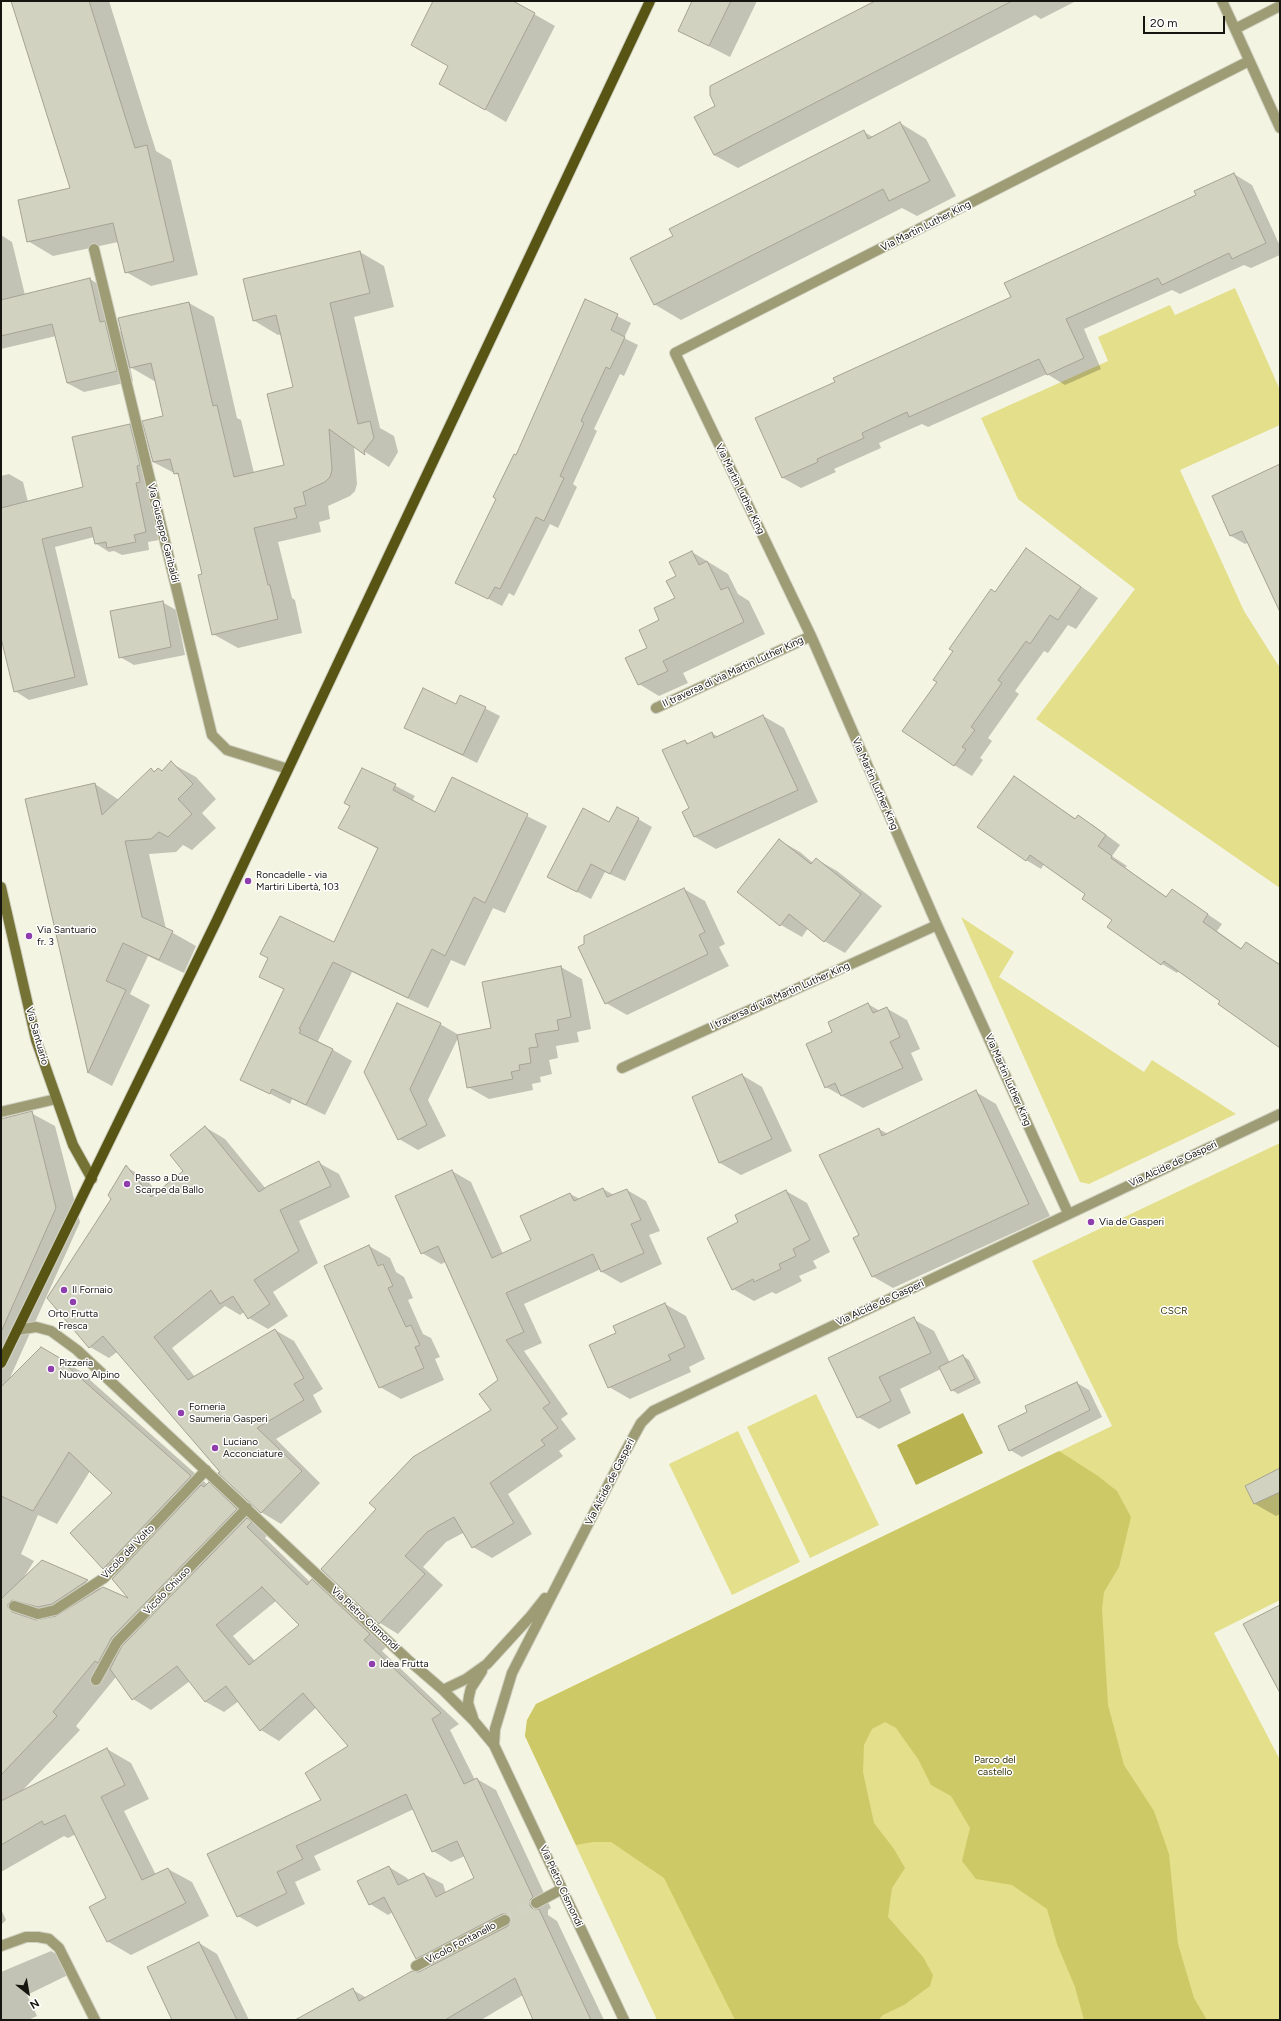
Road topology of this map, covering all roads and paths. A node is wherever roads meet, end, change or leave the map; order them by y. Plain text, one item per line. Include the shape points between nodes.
1 (650, 1) edge
2 (1222, 1) edge
3 (1280, 6) edge
4 (1235, 29) junction
5 (1249, 61) junction
6 (1280, 128) edge
7 (94, 249) dead end
8 (810, 636) junction
9 (656, 708) dead end
10 (288, 769) junction
11 (1, 887) edge
12 (938, 925) junction
13 (622, 1068) dead end
14 (56, 1099) junction
15 (1, 1112) edge
16 (1280, 1114) edge
17 (92, 1179) junction
18 (1068, 1213) junction
19 (18, 1330) junction
20 (1, 1363) edge
21 (206, 1470) junction
22 (247, 1508) junction
23 (561, 1577) junction
24 (14, 1606) dead end
25 (487, 1664) junction
26 (96, 1680) dead end
27 (443, 1690) junction
28 (474, 1721) junction
29 (494, 1745) junction
30 (562, 1889) junction
31 (536, 1903) tunnel mouth
32 (505, 1920) tunnel mouth
33 (1, 1946) edge
34 (416, 1966) dead end
35 (95, 2020) edge
36 (624, 2020) edge

1 - 10 main road
2 - 4 street
3 - 4 street
4 - 5 street
5 - 6 street
5 - 8 street, Via Martin Luther King via 676,354
7 - 10 street, Via Giuseppe Garibaldi via 212,735 227,750
8 - 9 street, II traversa di via Martin Luther King
8 - 12 street, Via Martin Luther King
10 - 17 main road
11 - 14 street, Via Santuario via 36,1040
12 - 13 street, I traversa di via Martin Luther King
12 - 18 street, Via Martin Luther King
14 - 15 street
14 - 17 street, Via Santuario via 73,1145
16 - 18 street, Via Alcide de Gasperi
17 - 19 main road
18 - 23 street, Via Alcide de Gasperi via 653,1410 641,1423
19 - 20 main road
19 - 21 street, Via Pietro Cismondi via 36,1327 51,1331 77,1350
21 - 22 street, Via Pietro Cismondi
21 - 24 street, Vicolo del Volto via 104,1578 56,1610 38,1614
22 - 26 street, Vicolo Chiuso via 117,1642
22 - 27 street, Via Pietro Cismondi
23 - 25 street, Via Alcide de Gasperi via 530,1617
23 - 29 street, Via Alcide de Gasperi via 512,1673 495,1729
25 - 27 street, Via Alcide de Gasperi via 466,1679
25 - 28 street, Via Alcide de Gasperi via 471,1688 469,1696
27 - 28 street, Via Pietro Cismondi
28 - 29 street, Via Pietro Cismondi
29 - 30 street, Via Pietro Cismondi
30 - 31 street
30 - 36 street, Via Pietro Cismondi
32 - 34 street, Vicolo Fontanello
33 - 35 street via 26,1937 49,1939 59,1948

